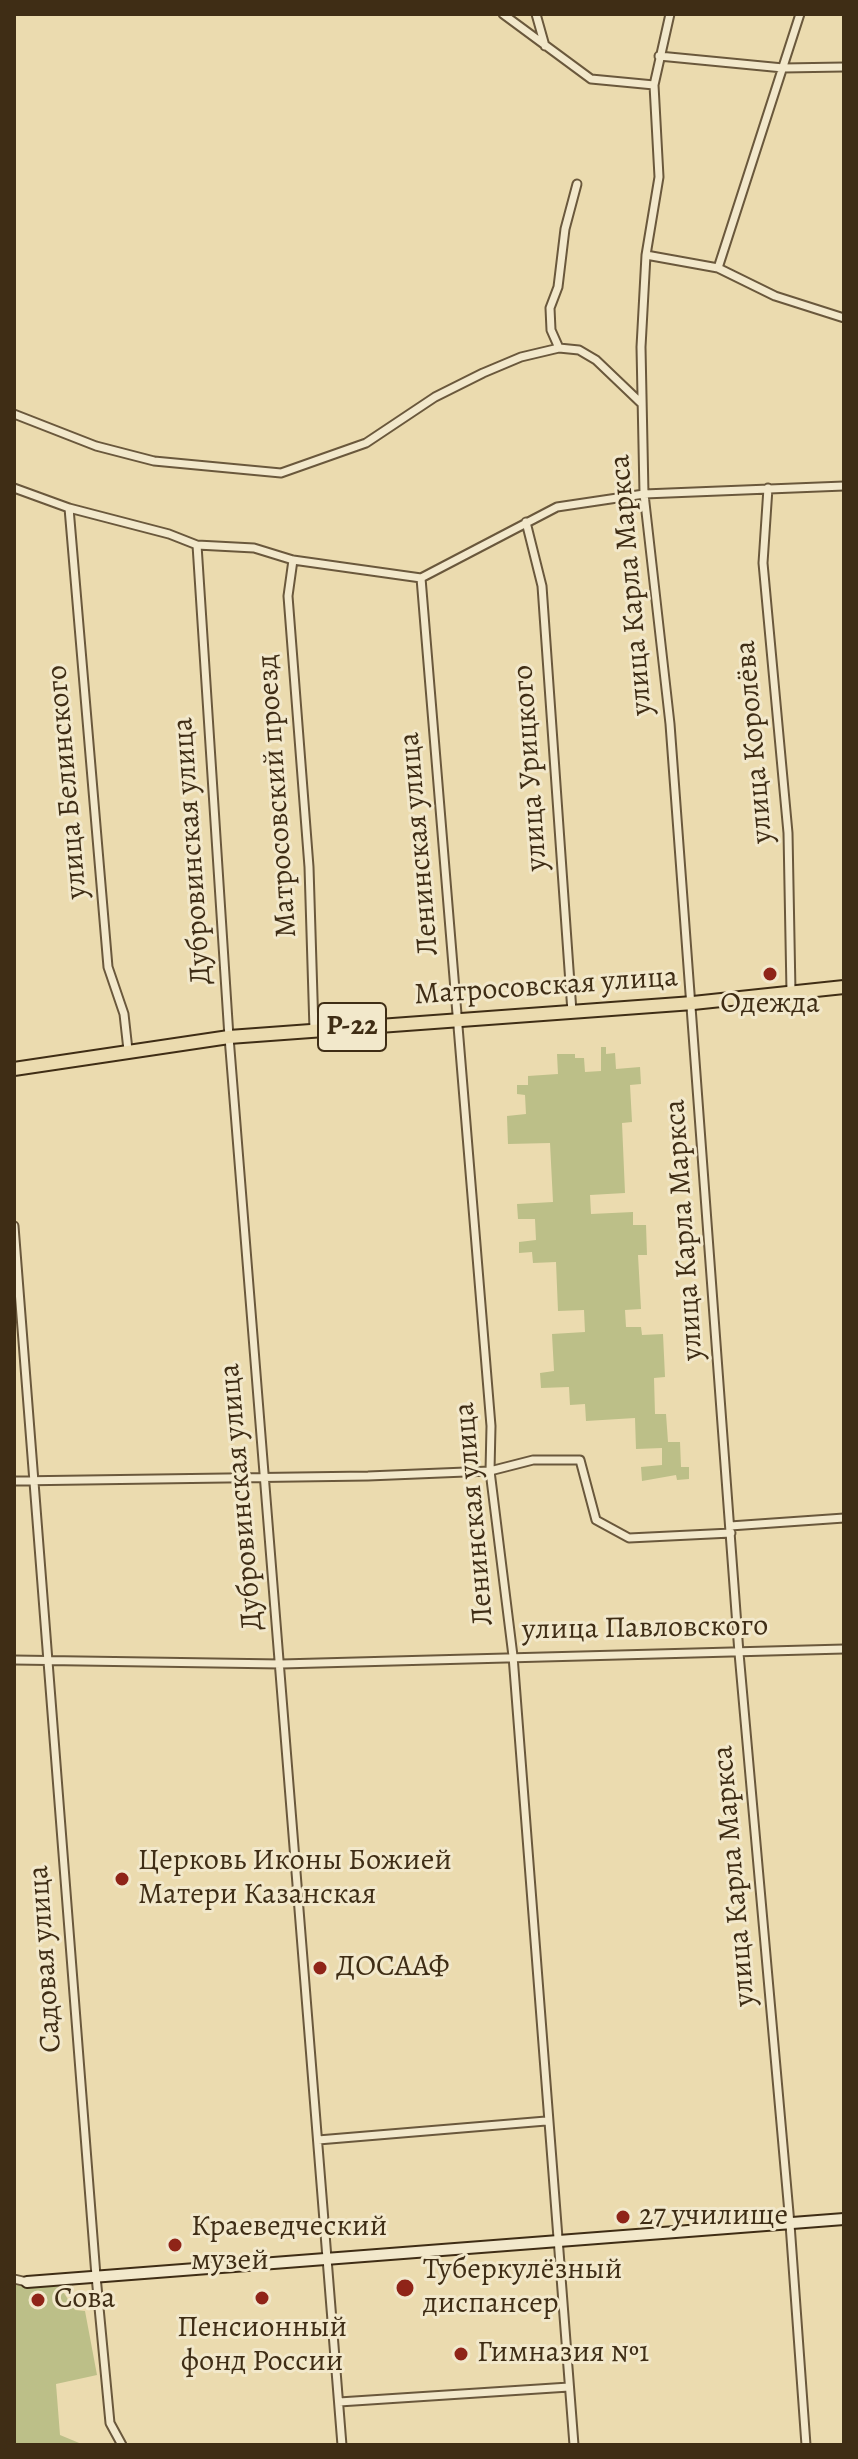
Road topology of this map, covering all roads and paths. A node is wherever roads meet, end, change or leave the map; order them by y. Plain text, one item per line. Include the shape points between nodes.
1 (503, 14) edge
2 (536, 14) edge
3 (670, 14) edge
4 (800, 14) edge
5 (545, 48) junction
6 (659, 56) junction
7 (844, 67) edge
8 (783, 68) junction
9 (654, 85) junction
10 (577, 184) dead end
11 (646, 255) junction
12 (718, 268) junction
13 (844, 318) edge
14 (559, 348) junction
15 (641, 403) junction
16 (14, 414) edge
17 (844, 486) edge
18 (14, 488) edge
19 (768, 488) junction
20 (644, 494) junction
21 (69, 508) junction
22 (526, 522) junction
23 (197, 545) junction
24 (293, 560) junction
25 (421, 578) junction
26 (844, 987) edge
27 (791, 993) junction
28 (693, 1003) junction
29 (572, 1012) junction
30 (459, 1020) junction
31 (314, 1030) junction
32 (229, 1037) junction
33 (128, 1050) junction
34 (14, 1069) edge
35 (14, 1226) edge
36 (490, 1471) junction
37 (264, 1478) junction
38 (14, 1481) edge
39 (35, 1482) junction
40 (844, 1518) edge
41 (730, 1530) junction
42 (844, 1649) edge
43 (739, 1653) junction
44 (513, 1656) junction
45 (14, 1660) edge
46 (50, 1661) junction
47 (281, 1664) junction
48 (546, 2121) junction
49 (318, 2140) junction
50 (844, 2219) edge
51 (790, 2224) junction
52 (559, 2241) junction
53 (327, 2259) junction
54 (96, 2276) junction
55 (14, 2279) edge
56 (27, 2282) joint
57 (569, 2387) junction
58 (339, 2402) junction
59 (122, 2445) edge
60 (342, 2445) edge
61 (574, 2445) edge
62 (806, 2445) edge

1 - 5 street
2 - 5 street
3 - 6 street, улица Карла Маркса
4 - 8 street
5 - 9 street via 591,79
6 - 8 street
6 - 9 street, улица Карла Маркса
7 - 8 street
8 - 12 street
9 - 11 street, улица Карла Маркса via 659,177
10 - 14 street via 550,308
11 - 12 street
11 - 15 street, улица Карла Маркса
12 - 13 street via 775,296
14 - 15 street via 579,350 596,360
14 - 16 street via 483,373 435,397 366,443 281,473 154,461 96,446
15 - 20 street, улица Карла Маркса
17 - 19 street
18 - 21 street
19 - 20 street
19 - 27 street, улица Королёва via 763,563 788,833
20 - 22 street via 557,507
20 - 28 street, улица Карла Маркса
21 - 23 street
21 - 33 street, улица Белинского via 108,967 124,1014
22 - 25 street
22 - 29 street, улица Урицкого via 542,586
23 - 24 street via 254,548
23 - 32 street, Дубровинская улица
24 - 25 street
24 - 31 street, Матросовский проезд via 288,596 309,867
25 - 30 street, Ленинская улица
26 - 27 highway, Матросовская улица / Р-22
27 - 28 highway, Матросовская улица / Р-22
28 - 29 highway, Матросовская улица / Р-22
28 - 41 street, улица Карла Маркса
29 - 30 highway, Матросовская улица / Р-22
30 - 31 highway, Матросовская улица / Р-22
30 - 36 street, Ленинская улица via 491,1426
31 - 32 highway, Матросовская улица / Р-22
32 - 33 highway, Матросовская улица / Р-22
32 - 37 street, Дубровинская улица
33 - 34 highway, Матросовская улица / Р-22
35 - 39 street, Садовая улица
36 - 37 street
36 - 41 street via 533,1460 580,1460 596,1520 629,1538
36 - 44 street, Ленинская улица
37 - 39 street
37 - 47 street, Дубровинская улица
38 - 39 street
39 - 46 street, Садовая улица
40 - 41 street
41 - 43 street, улица Карла Маркса
42 - 43 street, улица Павловского
43 - 44 street, улица Павловского
43 - 51 street, улица Карла Маркса
44 - 47 street, улица Павловского
44 - 48 street, Ленинская улица
45 - 46 street, улица Павловского
46 - 47 street, улица Павловского
46 - 54 street, Садовая улица
47 - 49 street, Дубровинская улица
48 - 49 street
48 - 52 street, Ленинская улица
49 - 53 street, Дубровинская улица
50 - 51 street
51 - 52 street
51 - 62 street, улица Карла Маркса
52 - 53 street
52 - 57 street, Ленинская улица
53 - 54 street
53 - 58 street, Дубровинская улица
54 - 56 street
54 - 59 street, Садовая улица via 110,2423
55 - 56 street
57 - 58 street
57 - 61 street, Ленинская улица
58 - 60 street, Дубровинская улица

